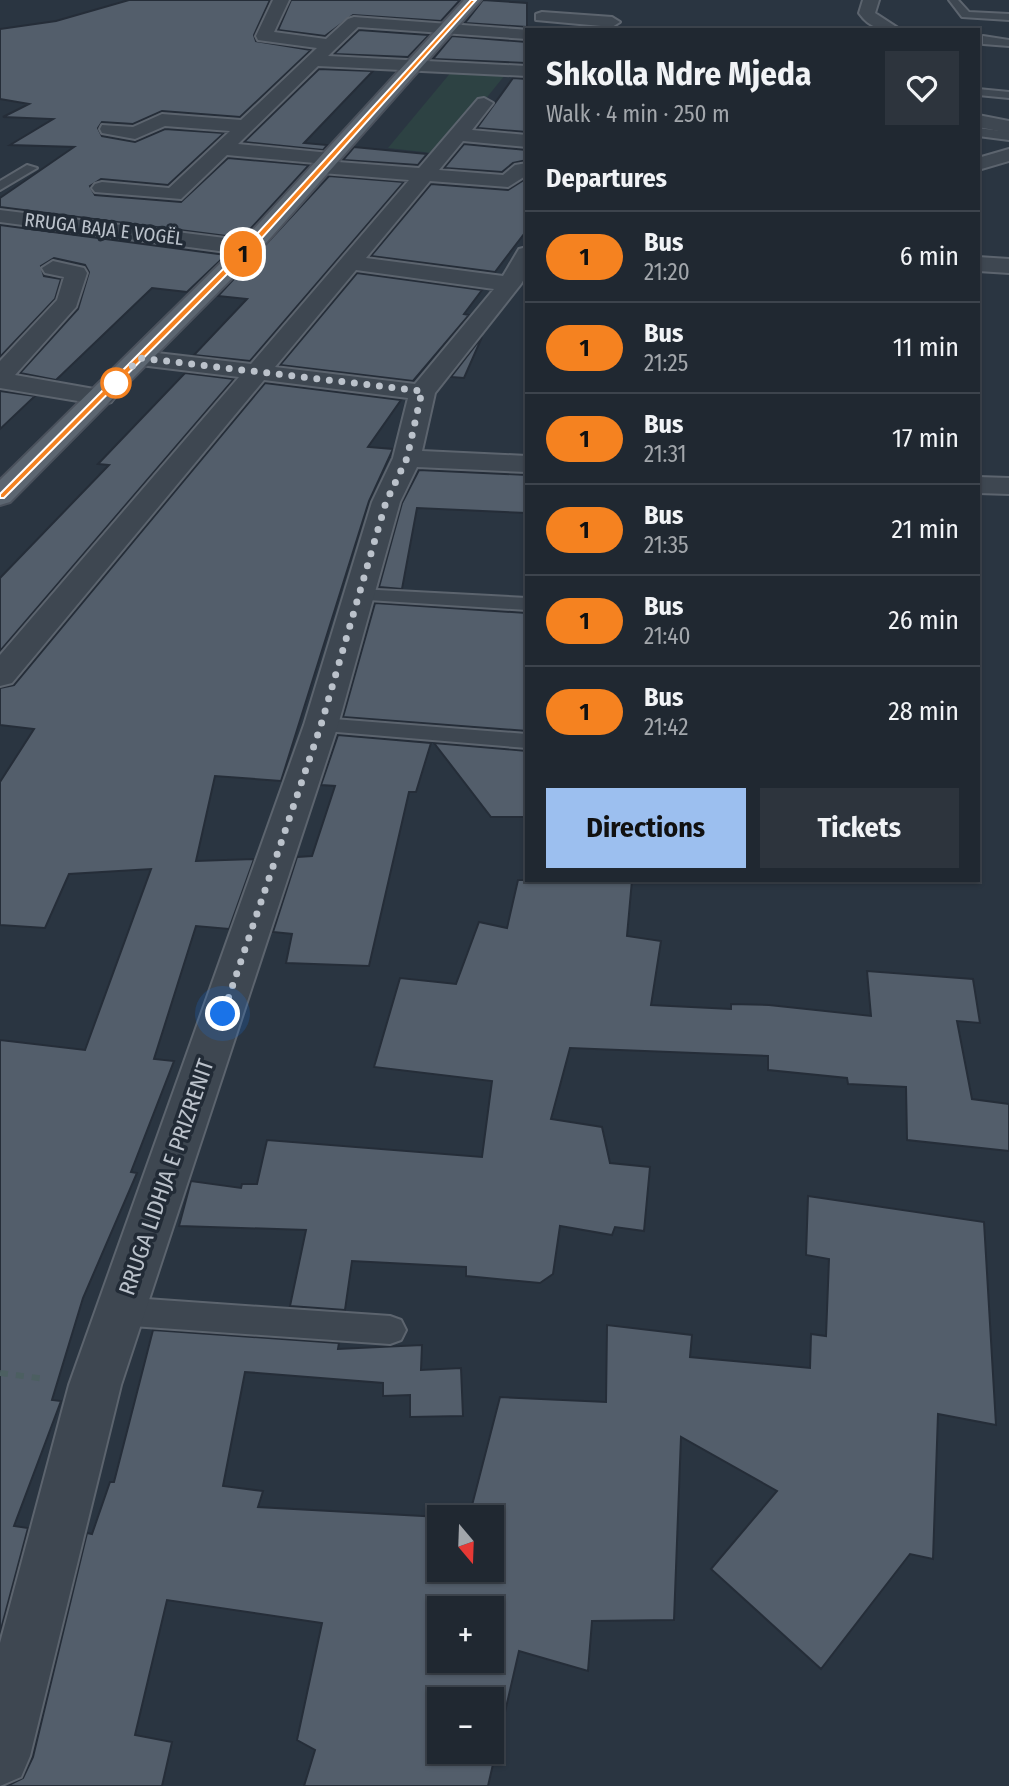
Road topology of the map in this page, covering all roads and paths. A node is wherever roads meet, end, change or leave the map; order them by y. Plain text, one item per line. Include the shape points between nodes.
1 (281, 0) edge
2 (473, 0) edge
3 (871, 0) edge
4 (953, 1) edge
5 (544, 10) edge
6 (1009, 17) edge
7 (612, 22) dead end
8 (889, 28) edge
9 (447, 29) junction
10 (525, 34) edge
11 (987, 38) dead end
12 (1009, 43) edge
13 (331, 44) junction
14 (525, 49) edge
15 (314, 61) junction
16 (413, 66) junction
17 (508, 71) junction
18 (525, 71) edge
19 (980, 92) edge
20 (1009, 95) edge
21 (192, 103) dead end
22 (484, 103) dead end
23 (172, 120) junction
24 (980, 121) edge
25 (246, 126) junction
26 (1009, 127) edge
27 (109, 129) dead end
28 (980, 132) edge
29 (458, 135) junction
30 (1009, 136) edge
31 (525, 141) edge
32 (224, 149) junction
33 (1009, 155) edge
34 (326, 163) junction
35 (980, 163) edge
36 (31, 168) dead end
37 (525, 169) edge
38 (426, 174) junction
39 (0, 186) edge
40 (102, 188) dead end
41 (0, 216) edge
42 (249, 248) junction
43 (525, 258) edge
44 (352, 264) junction
45 (980, 264) edge
46 (1009, 266) edge
47 (53, 268) dead end
48 (510, 284) junction
49 (140, 358) junction
50 (256, 372) junction
51 (0, 378) edge
52 (422, 391) junction
53 (102, 397) junction
54 (407, 458) junction
55 (525, 464) edge
56 (980, 485) edge
57 (1009, 486) edge
58 (0, 496) edge
59 (359, 595) junction
60 (525, 604) edge
61 (0, 676) edge
62 (321, 725) junction
63 (525, 741) edge
64 (118, 1311) junction
65 (390, 1330) dead end
66 (0, 1756) edge

1 - 13 street via 264,36
2 - 9 main road
3 - 8 street via 867,13
4 - 6 lane via 966,15
5 - 7 street
9 - 10 street
9 - 13 street via 350,15
9 - 16 main road
11 - 12 lane via 987,42
13 - 15 street
14 - 17 street
15 - 16 street
15 - 25 street
16 - 17 street
16 - 34 main road
17 - 18 street
19 - 20 lane
21 - 23 street
22 - 29 street
23 - 25 street
23 - 27 street via 154,122 135,133
24 - 26 street
25 - 32 street
28 - 30 lane
29 - 31 street
29 - 38 street
32 - 34 street
32 - 40 street via 174,195
33 - 35 street
34 - 38 street
34 - 42 main road
36 - 39 lane, RRUGA BAJA E VOGËL
37 - 38 street via 509,181
38 - 44 street
41 - 42 street, RRUGA BAJA E VOGËL
42 - 49 main road
43 - 48 street
44 - 48 street
44 - 50 street
45 - 46 street
47 - 51 street via 76,273 68,302
48 - 52 street
49 - 50 street
49 - 53 main road
50 - 52 street
50 - 61 street
51 - 53 street
52 - 54 street, RRUGA LIDHJA E PRIZRENIT
53 - 58 main road
54 - 55 street
54 - 59 street, RRUGA LIDHJA E PRIZRENIT via 386,502
56 - 57 street
59 - 60 lane
59 - 62 street, RRUGA LIDHJA E PRIZRENIT
62 - 63 lane
62 - 64 street, RRUGA LIDHJA E PRIZRENIT
64 - 65 lane, RRUGA LIDHJA E PRIZRENIT
64 - 66 street, RRUGA LIDHJA E PRIZRENIT

